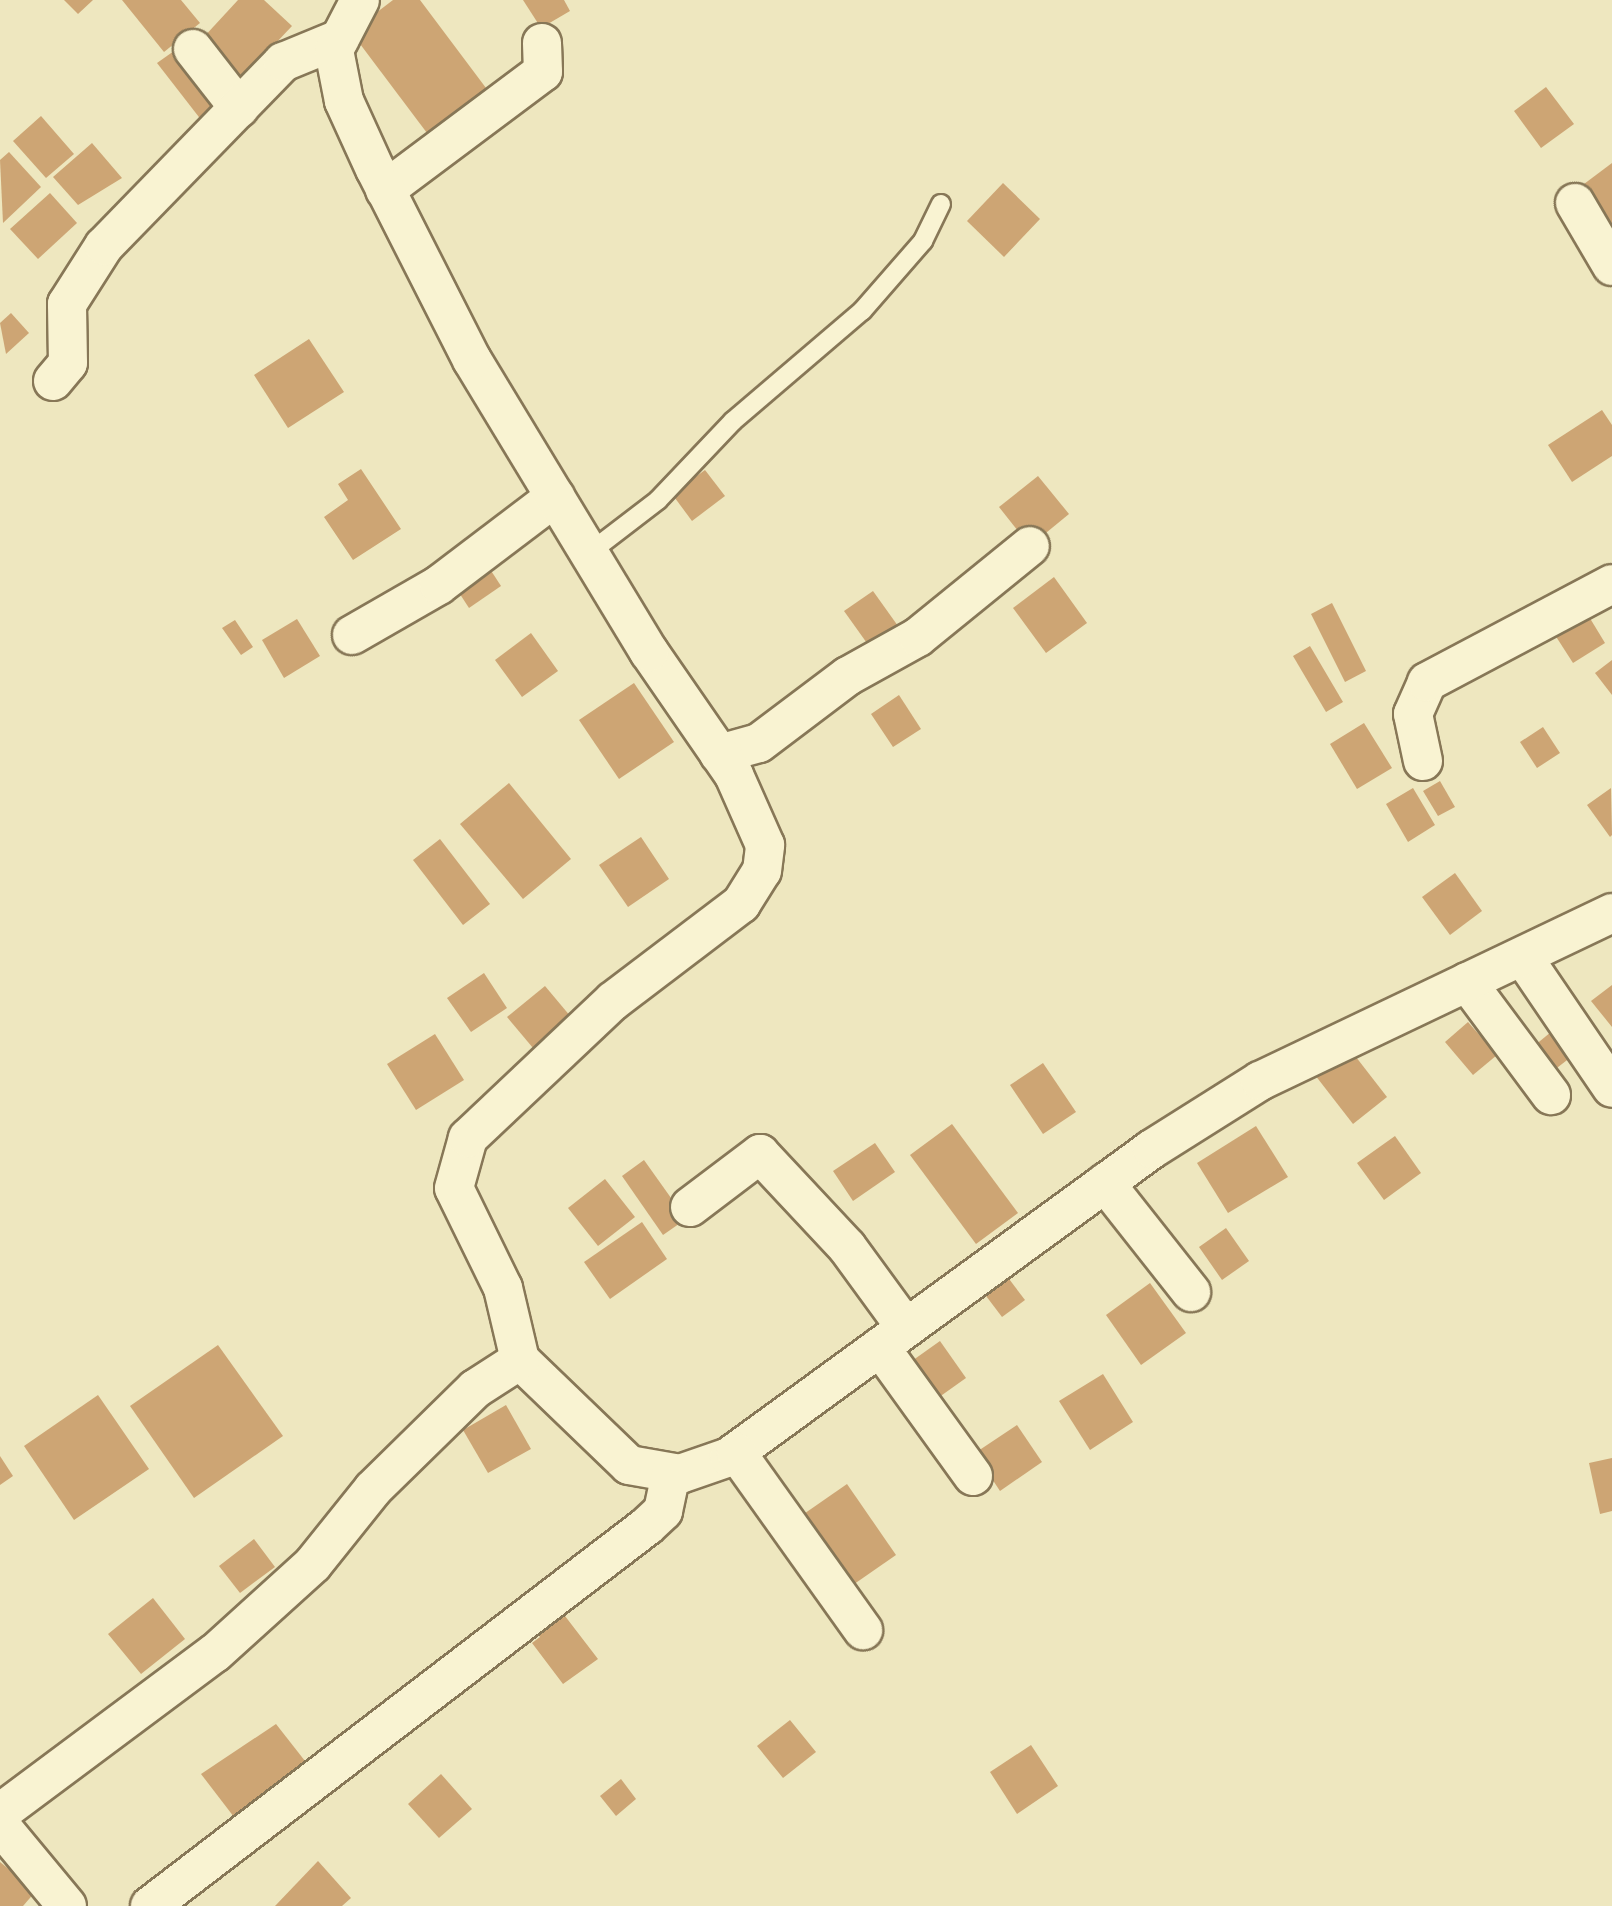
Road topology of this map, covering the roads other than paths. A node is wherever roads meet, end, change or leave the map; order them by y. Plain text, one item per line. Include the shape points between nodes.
1 (343, 14) edge
2 (542, 43) dead end
3 (193, 49) dead end
4 (239, 108) junction
5 (385, 190) junction
6 (1575, 203) dead end
7 (941, 204) dead end
8 (1612, 266) edge
9 (53, 381) dead end
10 (555, 497) junction
11 (1030, 546) dead end
12 (589, 553) junction
13 (1612, 584) edge
14 (352, 635) dead end
15 (719, 754) junction
16 (1423, 761) dead end
17 (1612, 913) edge
18 (1523, 957) junction
19 (1467, 982) junction
20 (1612, 1088) edge
21 (1551, 1095) dead end
22 (1105, 1183) junction
23 (690, 1207) dead end
24 (1191, 1292) dead end
25 (893, 1337) junction
26 (520, 1360) junction
27 (736, 1452) junction
28 (671, 1474) junction
29 (973, 1476) dead end
30 (863, 1630) dead end
31 (0, 1813) edge
32 (0, 1825) edge
33 (67, 1906) edge
34 (150, 1906) edge

1 - 4 street via 283,62
1 - 5 street via 334,50 344,101
2 - 5 street via 543,72
3 - 4 street
4 - 9 street via 173,169 76,281 67,304 68,363
5 - 10 street via 472,360
6 - 8 street
7 - 12 lane via 923,241 862,311 733,421 658,500
10 - 12 street
10 - 14 street via 439,585
11 - 15 street via 907,644 848,676 759,743
12 - 15 street
13 - 16 street via 1427,682 1413,714
15 - 26 street via 765,845 762,871 741,904 613,1001 468,1138 457,1161 454,1188 503,1288
17 - 18 street
18 - 19 street
18 - 20 street
19 - 21 street
19 - 22 street via 1260,1081
22 - 24 street
22 - 25 street
23 - 25 street via 760,1154 847,1247
25 - 27 street
25 - 29 street
26 - 28 street via 617,1456
26 - 31 street via 475,1389 373,1489 313,1564 215,1653
27 - 28 street
27 - 30 street
28 - 34 street via 663,1511 647,1526
32 - 33 street

